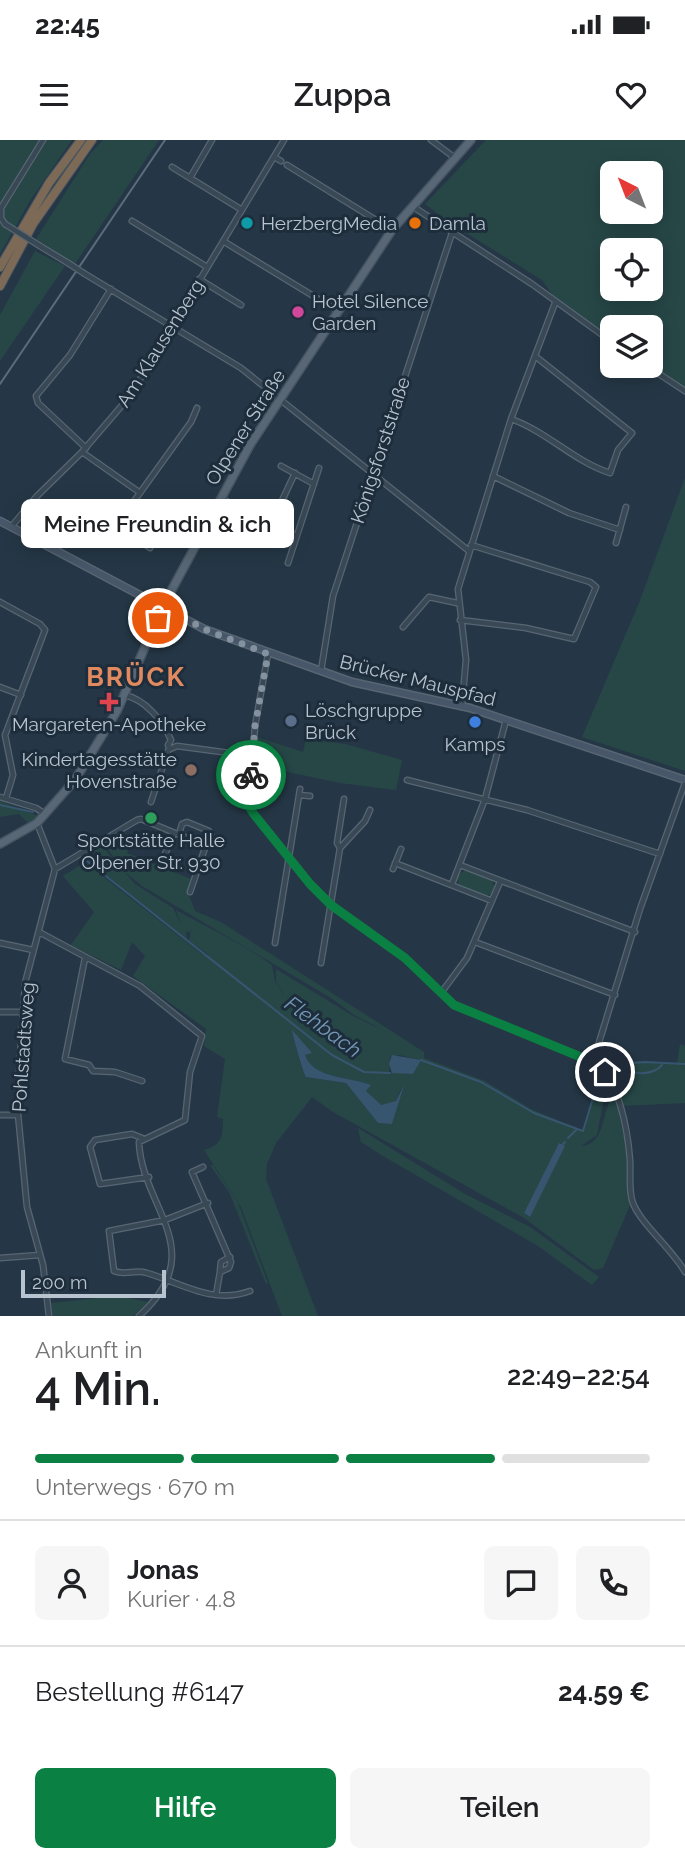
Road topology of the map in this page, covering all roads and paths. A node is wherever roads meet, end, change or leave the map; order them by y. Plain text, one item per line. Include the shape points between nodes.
1 (43, 140) edge
2 (81, 140) edge
3 (92, 140) edge
4 (212, 140) edge
5 (284, 140) edge
6 (432, 140) edge
7 (471, 140) edge
8 (274, 157) junction
9 (455, 158) junction
10 (172, 167) dead end
11 (190, 178) junction
12 (412, 206) junction
13 (242, 210) junction
14 (132, 221) dead end
15 (392, 230) junction
16 (452, 233) junction
17 (223, 241) junction
18 (0, 267) edge
19 (207, 267) junction
20 (199, 279) junction
21 (0, 286) edge
22 (111, 289) junction
23 (555, 303) junction
24 (241, 305) dead end
25 (338, 311) junction
26 (171, 326) junction
27 (600, 334) edge
28 (535, 356) junction
29 (663, 377) edge
30 (685, 391) edge
31 (279, 400) junction
32 (197, 408) dead end
33 (511, 419) junction
34 (84, 450) junction
35 (281, 466) dead end
36 (319, 468) dead end
37 (295, 473) junction
38 (373, 474) junction
39 (493, 476) junction
40 (314, 484) junction
41 (139, 492) junction
42 (219, 497) junction
43 (626, 507) dead end
44 (0, 521) edge
45 (271, 524) junction
46 (11, 527) junction
47 (620, 530) junction
48 (296, 536) junction
49 (615, 543) dead end
50 (150, 548) dead end
51 (470, 548) junction
52 (288, 563) dead end
53 (0, 602) edge
54 (457, 603) junction
55 (163, 606) junction
56 (460, 620) junction
57 (403, 627) dead end
58 (268, 654) junction
59 (321, 671) junction
60 (0, 687) edge
61 (21, 695) junction
62 (124, 695) junction
63 (462, 705) junction
64 (506, 720) junction
65 (171, 740) junction
66 (177, 746) junction
67 (169, 748) junction
68 (252, 756) junction
69 (407, 780) dead end
70 (685, 781) edge
71 (310, 796) dead end
72 (3, 798) edge
73 (344, 799) dead end
74 (485, 799) junction
75 (151, 802) dead end
76 (370, 810) dead end
77 (46, 815) junction
78 (37, 823) junction
79 (177, 834) junction
80 (0, 844) edge
81 (206, 845) junction
82 (340, 848) junction
83 (401, 849) dead end
84 (660, 854) junction
85 (289, 859) junction
86 (162, 861) dead end
87 (395, 863) junction
88 (460, 865) junction
89 (55, 869) junction
90 (393, 869) dead end
91 (500, 881) junction
92 (452, 884) junction
93 (190, 892) dead end
94 (492, 901) junction
95 (331, 905) junction
96 (38, 932) junction
97 (635, 932) junction
98 (475, 942) junction
99 (0, 943) edge
100 (275, 943) dead end
101 (33, 950) junction
102 (85, 958) junction
103 (321, 963) dead end
104 (441, 993) junction
105 (615, 995) junction
106 (0, 1012) edge
107 (24, 1012) junction
108 (593, 1062) junction
109 (142, 1081) dead end
110 (0, 1115) edge
111 (18, 1115) junction
112 (142, 1138) junction
113 (203, 1167) dead end
114 (149, 1177) junction
115 (208, 1203) junction
116 (165, 1220) junction
117 (40, 1255) junction
118 (230, 1256) junction
119 (0, 1258) edge
120 (219, 1272) junction
121 (685, 1272) edge
122 (166, 1280) junction
123 (250, 1291) dead end
124 (216, 1295) junction
125 (50, 1316) edge
126 (139, 1316) edge

1 - 22 street, bridge via 1,208 1,218
2 - 18 highway via 49,183
3 - 21 highway via 45,206
4 - 11 street
5 - 8 street, Am Klausenberg
6 - 9 street
7 - 9 main road, Olpener Straße
8 - 13 street, Am Klausenberg
8 - 15 street
9 - 12 main road, Olpener Straße
10 - 11 street
11 - 13 street
12 - 15 main road, Olpener Straße
12 - 16 street
13 - 17 street, Am Klausenberg
14 - 19 street
15 - 25 main road, Olpener Straße
16 - 23 street
16 - 38 street, Königsforststraße
17 - 19 street, Am Klausenberg
17 - 25 street
19 - 20 street, Am Klausenberg
20 - 24 street
20 - 26 street, Am Klausenberg
22 - 26 street
22 - 34 street via 70,355 36,396
23 - 27 street
23 - 28 street
25 - 31 main road, Olpener Straße
26 - 31 street via 234,363
26 - 34 street, Am Klausenberg via 130,396
28 - 33 street
28 - 33 street via 632,433 618,450 610,473 584,463 538,429
29 - 30 street
31 - 38 street
31 - 42 main road, Olpener Straße
32 - 41 street
33 - 39 street
34 - 41 street
34 - 46 street, Am Klausenberg
35 - 37 street
36 - 40 street
37 - 40 street
37 - 45 street
38 - 51 street
38 - 59 street, Königsforststraße via 332,598
39 - 47 street via 569,513
39 - 51 street
40 - 48 street
41 - 50 street via 118,524
42 - 45 street
42 - 55 main road, Olpener Straße
43 - 47 street
44 - 46 main road, Brücker Mauspfad
45 - 48 street
46 - 55 main road, Brücker Mauspfad
47 - 49 street
48 - 52 street
51 - 54 street
51 - 56 street via 595,585 574,639
53 - 61 street via 45,630
54 - 56 street
54 - 57 street via 429,597
55 - 58 main road, Brücker Mauspfad via 211,632
55 - 62 main road, Olpener Straße
56 - 63 street via 466,660
58 - 59 main road, Brücker Mauspfad
58 - 68 street
59 - 63 main road, Brücker Mauspfad
60 - 61 street
61 - 72 street via 5,735 13,775
62 - 65 street via 158,717
62 - 77 main road, Olpener Straße via 75,780
63 - 64 main road, Brücker Mauspfad
64 - 70 main road, Brücker Mauspfad
64 - 74 street
65 - 66 street
65 - 67 street
66 - 67 street
66 - 68 street
67 - 75 street
68 - 85 street via 249,806
69 - 74 street
70 - 84 street
71 - 85 street via 299,792
72 - 77 street
73 - 82 street
74 - 84 street
74 - 88 street
76 - 82 street
77 - 78 main road, Olpener Straße
78 - 80 main road, Olpener Straße
78 - 89 street
79 - 81 street
79 - 81 street via 184,823 209,831
79 - 86 street
79 - 89 street via 137,820
81 - 93 street
82 - 95 street
83 - 87 street
84 - 97 street
85 - 95 street
85 - 100 street
87 - 90 street
87 - 92 street
88 - 91 street
88 - 92 street
89 - 96 street, Pohlstadtsweg
91 - 94 street
91 - 97 street
92 - 94 street
94 - 98 street
95 - 103 street
95 - 104 street via 405,958
96 - 101 street, Pohlstadtsweg
96 - 102 street
97 - 105 street
98 - 104 street
98 - 105 street
99 - 101 street
101 - 107 street, Pohlstadtsweg
102 - 109 street via 65,1059
102 - 112 street via 140,986 202,1036 190,1072 185,1120
104 - 108 street via 458,1007
105 - 108 street
106 - 107 street
107 - 111 street, Pohlstadtsweg
108 - 121 street via 604,1070 617,1094 630,1156 633,1204
110 - 111 street
111 - 117 street, Pohlstadtsweg via 27,1207
112 - 114 street via 139,1145
112 - 114 street via 132,1134 108,1138 90,1147 100,1184
113 - 115 street via 192,1171
114 - 116 street
115 - 116 street
115 - 118 street
116 - 122 street via 171,1256
116 - 122 street via 113,1228 107,1235 116,1273 141,1271
117 - 119 street
117 - 125 street, Pohlstadtsweg
118 - 120 street via 221,1262
118 - 120 street via 231,1265
120 - 124 street
122 - 124 street
122 - 126 street
123 - 124 street

